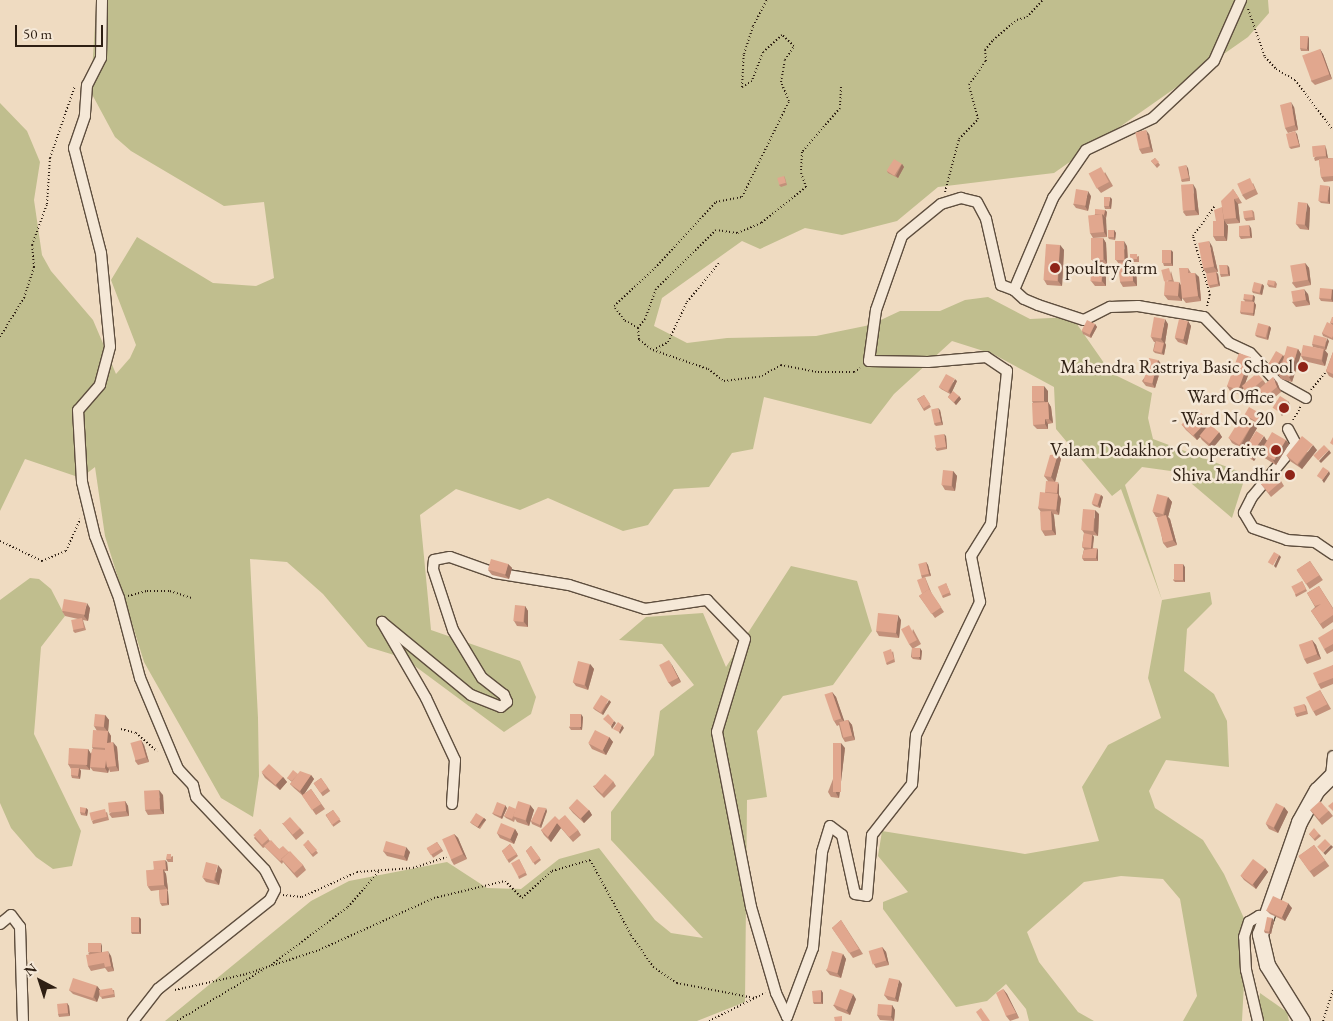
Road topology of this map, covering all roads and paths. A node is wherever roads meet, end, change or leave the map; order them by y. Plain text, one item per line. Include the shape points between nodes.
1 (102, 0) edge
2 (767, 0) edge
3 (1043, 0) edge
4 (1244, 3) edge
5 (78, 80) dead end
6 (841, 87) dead end
7 (1333, 130) edge
8 (941, 204) junction
9 (1215, 206) dead end
10 (720, 262) dead end
11 (1014, 290) junction
12 (1204, 317) junction
13 (638, 328) junction
14 (0, 337) edge
15 (653, 350) junction
16 (869, 361) junction
17 (1306, 398) dead end
18 (1288, 429) dead end
19 (80, 516) dead end
20 (0, 542) edge
21 (1333, 554) edge
22 (119, 598) junction
23 (192, 598) dead end
24 (120, 730) dead end
25 (162, 754) dead end
26 (1333, 756) edge
27 (1332, 775) edge
28 (452, 804) dead end
29 (446, 857) edge
30 (380, 870) junction
31 (275, 894) junction
32 (1264, 917) junction
33 (0, 924) edge
34 (268, 967) junction
35 (775, 988) junction
36 (1333, 990) edge
37 (151, 996) junction
38 (755, 998) junction
39 (23, 1021) edge
40 (133, 1021) edge
41 (177, 1021) edge
42 (709, 1021) edge
43 (1258, 1021) edge
44 (1302, 1021) edge
45 (1323, 1021) edge

1 - 22 street via 101,58 87,85 85,116 74,148 101,253 110,347 100,385 78,410 82,482 95,536
2 - 13 path via 753,26 744,54 742,88 752,81 763,52 782,35 794,46 785,60 781,82 789,100 742,197 716,202 655,268 614,306 624,320
3 - 8 path via 985,50 986,61 969,85 978,119 959,139
4 - 7 path via 1265,57 1276,69 1296,80
4 - 11 street via 1214,61 1153,118 1086,150 1053,198
5 - 14 path via 52,148 47,204 32,245 34,267 24,298
6 - 13 path via 840,108 802,152 801,173 806,187 761,223 737,233 716,230 656,289 645,319
8 - 11 street via 961,198 977,202 986,219 1002,285
8 - 16 street via 902,236 876,310
9 - 12 path via 1193,236 1210,295
10 - 15 path via 687,302 668,342
11 - 12 street via 1038,305 1084,320 1110,307 1138,306
12 - 17 street via 1229,343 1250,353 1277,382
13 - 15 path via 639,340
15 - 16 path via 708,369 724,381 762,376 781,365 818,372 854,372
16 - 35 street via 928,362 986,357 1007,371 991,524 971,556 980,602 916,735 912,784 872,834 866,896 855,894 842,835 830,826 822,852 813,948 787,1018
18 - 21 street via 1296,444 1252,497 1244,513 1253,528 1287,540 1315,542
19 - 20 path via 66,551 42,561
22 - 23 path via 170,591
22 - 31 street via 140,678 178,769 206,809 264,870
24 - 25 path via 136,733
26 - 27 street
27 - 32 main road via 1317,790 1299,822
28 - 35 street via 455,760 426,698 382,622 471,695 501,707 507,702 504,695 482,678 453,630 434,560 450,557 495,573 569,585 645,609 707,600 745,639 717,732 751,907
29 - 30 path via 413,868
30 - 31 path via 357,872 302,897
30 - 34 path via 348,907
31 - 37 street
32 - 43 street via 1259,916 1249,922 1244,937 1246,970
32 - 44 main road via 1260,934 1267,964
33 - 39 street via 11,915 20,927
34 - 37 path
34 - 38 path via 319,950 434,898 505,881 522,898 552,871 590,860 631,935 653,967 677,982
34 - 41 path
35 - 38 path
36 - 45 path
37 - 40 street
38 - 42 path

